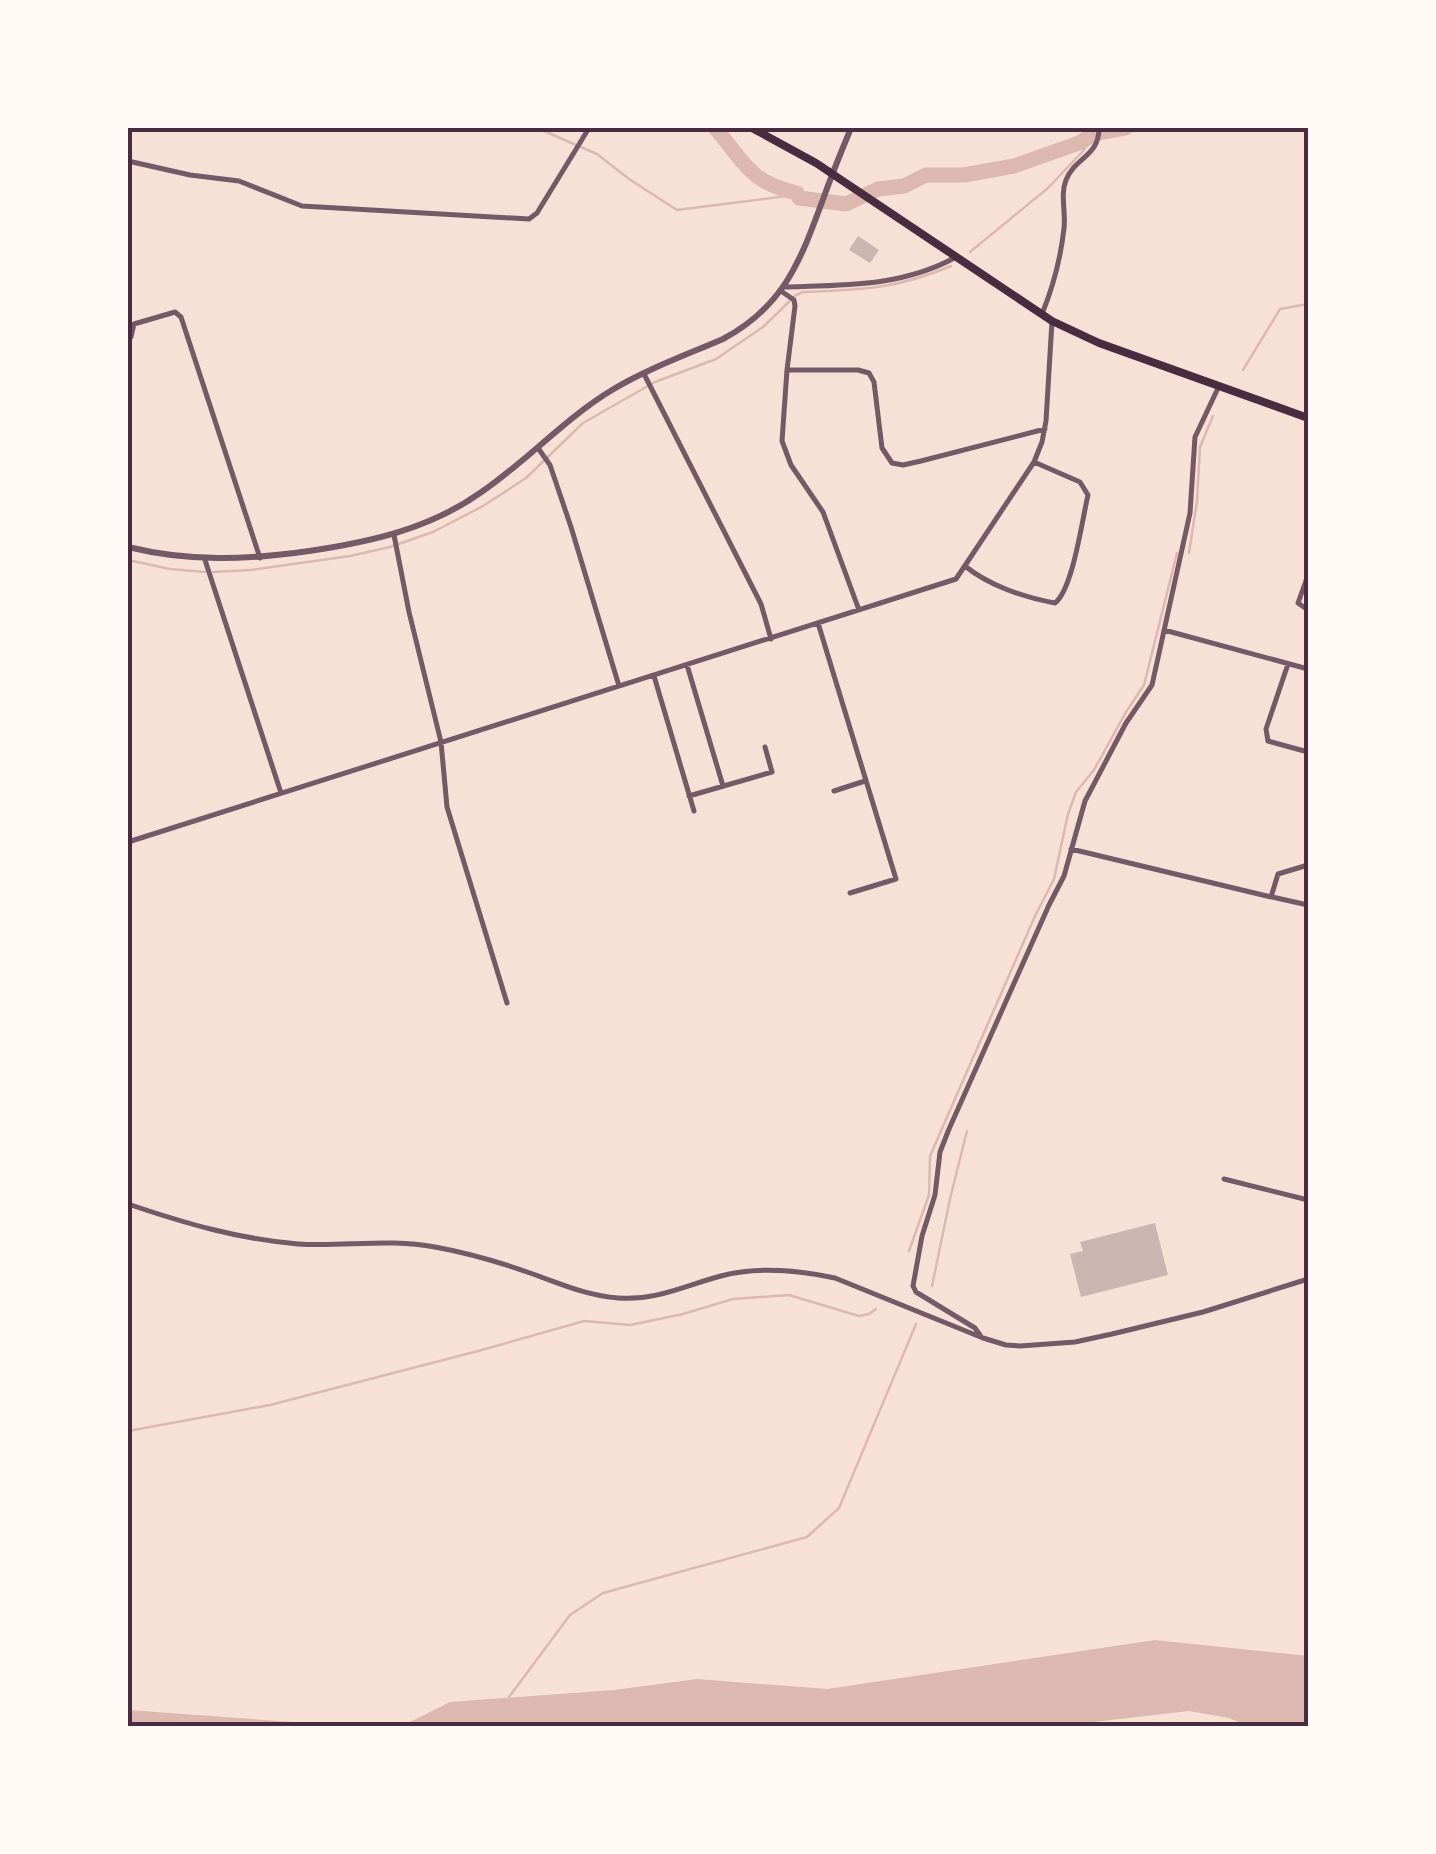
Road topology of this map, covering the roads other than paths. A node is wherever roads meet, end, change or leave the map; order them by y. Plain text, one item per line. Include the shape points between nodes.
1 (589, 128) edge
2 (752, 128) edge
3 (851, 128) edge
4 (1099, 132) edge
5 (128, 161) edge
6 (832, 174) junction
7 (956, 258) junction
8 (783, 289) junction
9 (1042, 315) junction
10 (1052, 321) junction
11 (128, 340) edge
12 (786, 370) junction
13 (648, 382) junction
14 (1222, 387) junction
15 (1308, 418) edge
16 (1044, 429) junction
17 (538, 448) junction
18 (1034, 462) junction
19 (395, 542) junction
20 (128, 547) edge
21 (260, 558) junction
22 (964, 566) junction
23 (207, 567) junction
24 (1308, 575) edge
25 (859, 610) junction
26 (1308, 610) edge
27 (818, 624) junction
28 (1164, 630) junction
29 (771, 639) junction
30 (1288, 664) junction
31 (688, 665) junction
32 (1308, 669) edge
33 (654, 676) junction
34 (619, 686) junction
35 (441, 742) junction
36 (765, 747) dead end
37 (1308, 752) edge
38 (865, 782) junction
39 (723, 786) junction
40 (834, 791) dead end
41 (281, 792) junction
42 (689, 796) junction
43 (694, 811) dead end
44 (128, 842) edge
45 (1071, 848) junction
46 (1308, 865) edge
47 (850, 893) dead end
48 (1271, 896) junction
49 (1308, 905) edge
50 (507, 1003) dead end
51 (1224, 1179) dead end
52 (1308, 1200) edge
53 (128, 1204) edge
54 (1308, 1278) edge
55 (983, 1338) junction

1 - 5 street via 530,218 302,206 239,181
2 - 6 main road
3 - 6 street
4 - 9 street via 1092,152 1066,181 1064,233
6 - 7 main road
6 - 8 street
7 - 8 street via 883,283
7 - 9 main road
8 - 12 street via 792,298 794,322
8 - 13 street via 740,330
9 - 10 main road
10 - 14 main road
10 - 16 street
11 - 21 street via 134,324 174,312 182,317
12 - 16 street via 868,373 882,448 897,465
12 - 25 street via 782,441 823,512
13 - 17 street via 615,388
13 - 29 street via 761,604
14 - 15 main road
14 - 28 street via 1195,438 1190,514
16 - 18 street
17 - 19 street via 476,496
17 - 34 street via 571,527
18 - 22 street
18 - 22 street via 1080,482 1088,495 1061,599 1041,601
19 - 21 street
19 - 35 street
20 - 23 street
21 - 23 street
22 - 25 street via 956,579
23 - 41 street
24 - 26 street via 1298,603
25 - 27 street
27 - 29 street
27 - 38 street
28 - 30 street
28 - 45 street via 1152,685 1093,784
29 - 31 street
30 - 32 street
30 - 37 street via 1268,741
31 - 33 street
31 - 39 street
33 - 34 street
33 - 42 street
34 - 35 street
35 - 41 street
35 - 50 street via 447,807
36 - 39 street via 772,772
38 - 40 street
38 - 47 street via 896,879
39 - 42 street
41 - 44 street
42 - 43 street
45 - 48 street
45 - 55 street via 940,1152 912,1280 916,1292
46 - 48 street via 1278,874
48 - 49 street
51 - 52 street
53 - 55 street via 260,1240 429,1246 618,1298 657,1297 739,1272 810,1272
54 - 55 street via 1075,1342 1006,1346

